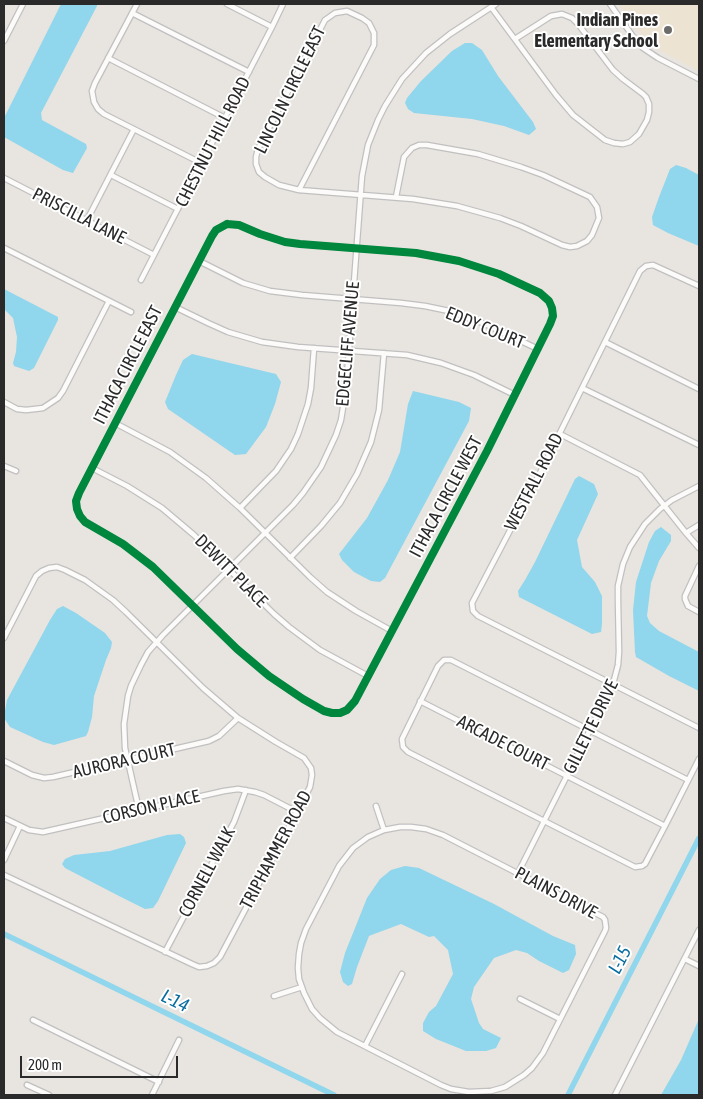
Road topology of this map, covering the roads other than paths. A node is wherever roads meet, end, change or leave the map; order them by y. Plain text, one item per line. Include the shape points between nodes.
1 (23, 4) edge
2 (137, 4) edge
3 (227, 4) edge
4 (283, 4) edge
5 (610, 4) edge
6 (494, 5) edge
7 (132, 13) junction
8 (272, 27) junction
9 (515, 38) junction
10 (4, 41) edge
11 (108, 58) junction
12 (248, 72) junction
13 (699, 79) edge
14 (225, 118) junction
15 (134, 129) junction
16 (201, 163) junction
17 (111, 175) junction
18 (4, 178) edge
19 (299, 190) junction
20 (360, 195) junction
21 (396, 197) junction
22 (178, 209) junction
23 (87, 220) junction
24 (4, 248) edge
25 (356, 248) junction
26 (154, 254) junction
27 (199, 261) junction
28 (141, 280) dead end
29 (699, 286) edge
30 (353, 299) junction
31 (109, 301) junction
32 (175, 307) junction
33 (130, 312) dead end
34 (605, 342) junction
35 (314, 348) junction
36 (538, 349) junction
37 (349, 350) junction
38 (384, 353) junction
39 (582, 388) junction
40 (699, 389) edge
41 (515, 395) junction
42 (4, 402) edge
43 (115, 422) junction
44 (560, 434) junction
45 (699, 445) edge
46 (4, 466) edge
47 (92, 468) junction
48 (16, 471) dead end
49 (699, 486) edge
50 (664, 505) junction
51 (240, 508) junction
52 (699, 525) edge
53 (265, 533) junction
54 (686, 533) junction
55 (699, 548) edge
56 (290, 558) junction
57 (699, 566) edge
58 (229, 569) junction
59 (193, 605) junction
60 (699, 612) edge
61 (392, 631) junction
62 (4, 638) edge
63 (157, 642) junction
64 (368, 676) junction
65 (613, 684) junction
66 (420, 701) junction
67 (238, 718) junction
68 (699, 728) edge
69 (591, 730) junction
70 (699, 759) edge
71 (127, 760) junction
72 (4, 761) edge
73 (567, 776) junction
74 (688, 780) junction
75 (246, 790) junction
76 (376, 806) dead end
77 (138, 810) junction
78 (297, 812) junction
79 (4, 818) edge
80 (544, 822) junction
81 (20, 826) junction
82 (665, 826) junction
83 (384, 830) junction
84 (4, 860) edge
85 (518, 873) junction
86 (4, 875) edge
87 (699, 930) edge
88 (165, 952) junction
89 (684, 958) junction
90 (699, 966) edge
91 (402, 974) dead end
92 (302, 987) junction
93 (274, 996) dead end
94 (520, 999) dead end
95 (33, 1020) dead end
96 (560, 1020) junction
97 (179, 1040) dead end
98 (365, 1046) junction
99 (159, 1082) junction
100 (27, 1085) dead end
101 (49, 1095) edge
102 (152, 1095) edge
103 (615, 1095) edge

1 - 10 street
2 - 7 street
3 - 8 street
4 - 8 street, CHESTNUT HILL ROAD
5 - 13 street via 644,48
6 - 9 street
6 - 20 street, EDGECLIFF AVENUE via 426,53 393,92 370,140
7 - 11 street
7 - 12 street
8 - 12 street, CHESTNUT HILL ROAD
9 - 9 street via 573,115 605,140 622,144 640,134 649,112 646,97 613,70 572,18 562,14 550,16
11 - 14 street
11 - 15 street via 93,87 94,102 101,112
12 - 14 street, CHESTNUT HILL ROAD
14 - 16 street, CHESTNUT HILL ROAD
15 - 16 street
15 - 17 street
16 - 22 street, CHESTNUT HILL ROAD
17 - 22 street
17 - 23 street
18 - 23 street, PRISCILLA LANE
19 - 19 street, LINCOLN CIRCLE EAST via 264,178 257,168 257,153 325,20 332,14 351,12 371,26 374,45
19 - 20 street, LINCOLN CIRCLE EAST
20 - 21 street, LINCOLN CIRCLE EAST
20 - 25 street, EDGECLIFF AVENUE
21 - 21 street, LINCOLN CIRCLE EAST via 404,157 416,146 427,145 478,154 543,175 590,197 597,206 599,218 587,241 570,247 478,211
22 - 26 street, CHESTNUT HILL ROAD
23 - 26 street, PRISCILLA LANE
24 - 31 street
25 - 27 street, ITHACA CIRCLE EAST via 285,242 231,224 223,225 214,233
25 - 30 street, EDGECLIFF AVENUE
25 - 36 street, ITHACA CIRCLE WEST via 460,261 540,293 549,300 552,316
26 - 28 street, CHESTNUT HILL ROAD
27 - 30 street, EDDY COURT via 236,280 270,291
27 - 32 street, ITHACA CIRCLE EAST
29 - 34 street, WESTFALL ROAD via 653,265 646,266 640,271
30 - 36 street, EDDY COURT via 449,311
30 - 37 street, EDGECLIFF AVENUE
31 - 33 street
31 - 42 street via 58,398 43,408 26,410
32 - 35 street via 245,337
32 - 43 street, ITHACA CIRCLE EAST
34 - 39 street, WESTFALL ROAD
34 - 40 street
35 - 37 street
35 - 51 street via 311,388 298,434 276,471
36 - 41 street, ITHACA CIRCLE WEST
37 - 38 street
37 - 53 street, EDGECLIFF AVENUE via 344,405 328,453 303,493
38 - 41 street via 441,362
38 - 56 street via 379,410 357,474 340,503
39 - 44 street, WESTFALL ROAD
39 - 45 street
41 - 61 street, ITHACA CIRCLE WEST
43 - 47 street, ITHACA CIRCLE EAST
43 - 51 street via 188,464
44 - 50 street via 637,472
44 - 65 street, WESTFALL ROAD via 472,607 478,616
46 - 48 street
47 - 58 street, DEWITT PLACE via 162,508
47 - 59 street, ITHACA CIRCLE EAST via 77,497 80,516 138,555
49 - 50 street, GILLETTE DRIVE
50 - 54 street
50 - 65 street, GILLETTE DRIVE via 637,535 623,564 618,600 619,658
51 - 53 street
52 - 54 street
53 - 56 street
53 - 58 street, EDGECLIFF AVENUE
54 - 55 street
56 - 61 street via 341,602
57 - 60 street via 685,600 688,606
58 - 59 street, EDGECLIFF AVENUE
58 - 64 street, DEWITT PLACE via 296,633
59 - 63 street, EDGECLIFF AVENUE
59 - 64 street, ITHACA CIRCLE WEST via 263,672 328,712 340,713 350,708
61 - 64 street, ITHACA CIRCLE WEST
62 - 63 street, TRIPHAMMER ROAD via 36,576 53,567 65,570 99,590
63 - 67 street, TRIPHAMMER ROAD
63 - 71 street, EDGECLIFF AVENUE via 140,664 128,696 124,724
65 - 68 street
65 - 69 street, GILLETTE DRIVE
66 - 69 street via 441,663 448,659
66 - 73 street, ARCADE COURT
66 - 80 street via 402,739 405,750
67 - 71 street, AURORA COURT via 213,740
67 - 78 street, TRIPHAMMER ROAD via 309,764 311,783
69 - 73 street, GILLETTE DRIVE
69 - 74 street
70 - 74 street
71 - 72 street, AURORA COURT via 44,778
71 - 77 street, EDGECLIFF AVENUE
73 - 80 street, GILLETTE DRIVE
73 - 82 street, ARCADE COURT
74 - 82 street
75 - 77 street, CORSON PLACE via 224,790
75 - 78 street, CORSON PLACE via 264,795
75 - 88 street, CORNELL WALK via 234,822
76 - 83 street
77 - 81 street, CORSON PLACE via 51,830 36,831
78 - 88 street, TRIPHAMMER ROAD via 220,957 207,966 199,966
79 - 81 street, CORSON PLACE
80 - 82 street via 635,867 645,864
80 - 85 street, GILLETTE DRIVE
81 - 84 street
83 - 85 street, PLAINS DRIVE via 412,827 431,830
83 - 92 street, PLAINS DRIVE via 353,848 339,866 306,929 298,954
85 - 96 street, PLAINS DRIVE via 603,917 606,924
86 - 88 street, TRIPHAMMER ROAD
87 - 89 street
89 - 90 street
89 - 103 street
91 - 98 street
92 - 93 street
92 - 98 street, PLAINS DRIVE via 320,1018 337,1032
94 - 96 street
95 - 99 street
96 - 98 street, PLAINS DRIVE via 532,1068 500,1091 451,1089
97 - 99 street
99 - 102 street
100 - 101 street

